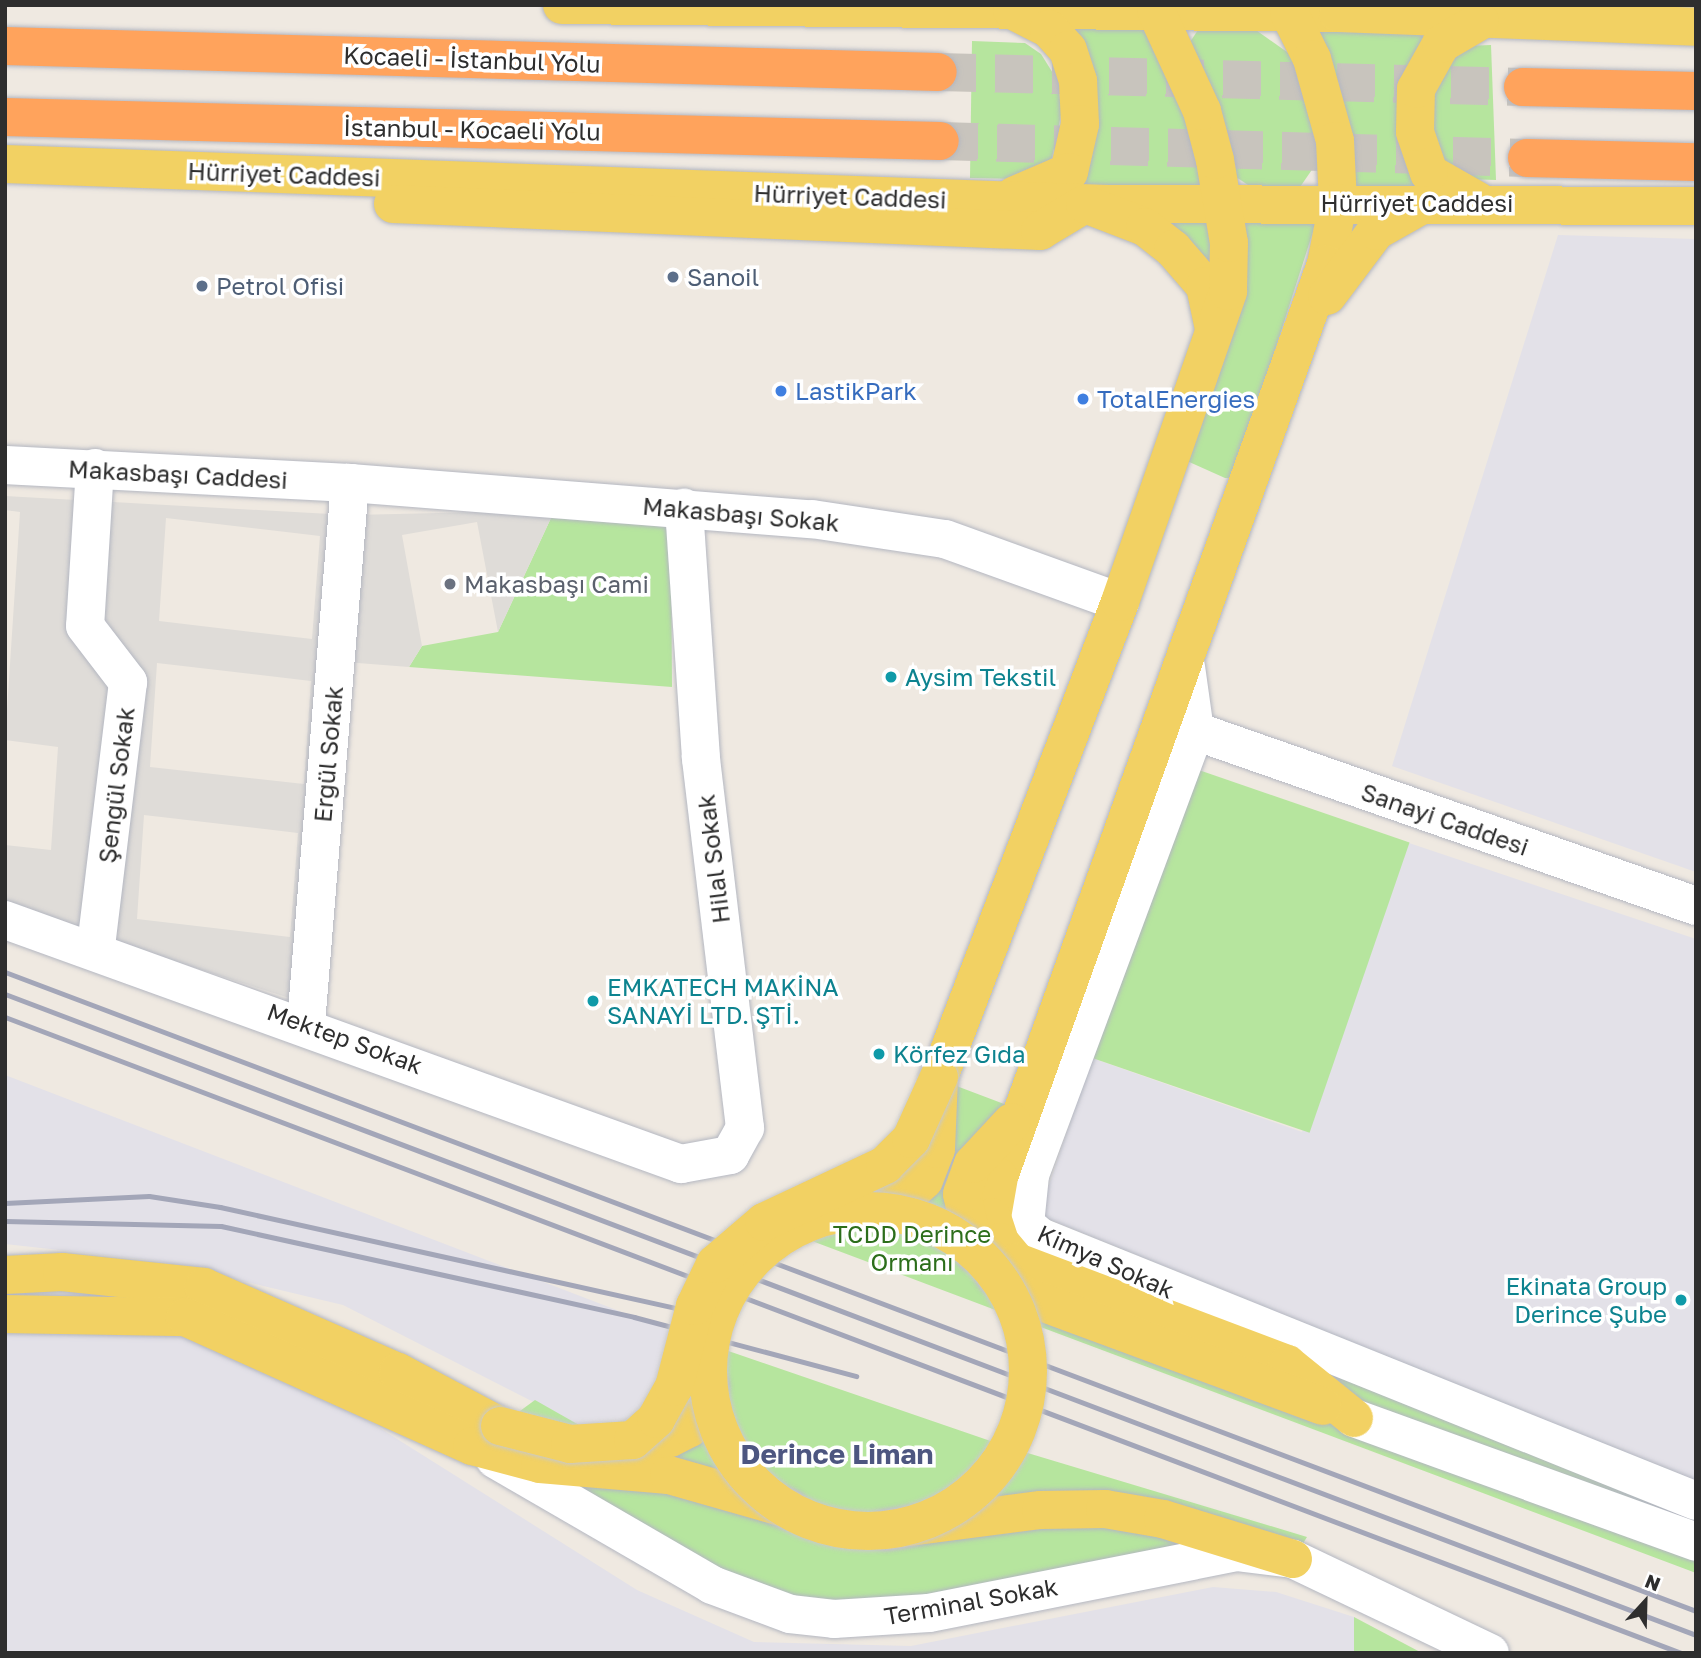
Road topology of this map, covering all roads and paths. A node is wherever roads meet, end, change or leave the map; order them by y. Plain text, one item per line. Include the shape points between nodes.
1 (562, 5) edge
2 (599, 6) edge
3 (928, 7) edge
4 (1155, 8) edge
5 (1011, 9) junction
6 (1287, 9) edge
7 (1386, 11) edge
8 (1221, 12) junction
9 (1480, 21) junction
10 (1696, 27) edge
11 (5, 46) edge
12 (1178, 55) junction
13 (1312, 59) junction
14 (938, 72) tunnel mouth
15 (1523, 87) tunnel mouth
16 (1696, 92) edge
17 (5, 117) edge
18 (1335, 141) junction
19 (940, 142) tunnel mouth
20 (1527, 158) tunnel mouth
21 (1214, 160) junction
22 (1696, 162) edge
23 (5, 164) edge
24 (5, 178) edge
25 (971, 200) junction
26 (1431, 202) junction
27 (1338, 203) junction
28 (1481, 203) junction
29 (1084, 204) junction
30 (1222, 204) junction
31 (1277, 204) junction
32 (1696, 206) edge
33 (1215, 335) junction
34 (1294, 356) junction
35 (5, 466) edge
36 (95, 468) junction
37 (350, 484) junction
38 (684, 508) junction
39 (1120, 601) junction
40 (1186, 667) junction
41 (1195, 731) junction
42 (1696, 906) edge
43 (5, 920) edge
44 (96, 948) junction
45 (306, 1024) junction
46 (939, 1077) junction
47 (1026, 1108) junction
48 (681, 1164) joint
49 (867, 1211) junction
50 (985, 1263) junction
51 (5, 1275) edge
52 (5, 1314) edge
53 (709, 1386) junction
54 (1354, 1418) junction
55 (486, 1436) junction
56 (633, 1440) junction
57 (1696, 1501) edge
58 (788, 1508) junction
59 (886, 1530) junction
60 (1696, 1542) edge
61 (1293, 1559) junction
62 (1490, 1653) edge

1 - 2 main road
2 - 3 main road
3 - 5 main road
4 - 5 main road
4 - 8 main road
4 - 12 main road
5 - 25 main road via 1049,29 1068,50 1078,81 1076,154 1069,172 1030,193
6 - 7 main road
6 - 8 main road
6 - 13 main road
7 - 9 main road
8 - 12 main road via 1182,29
8 - 13 main road via 1268,28
9 - 10 main road
9 - 28 main road via 1441,44 1416,89 1415,132 1429,173
11 - 14 highway, Kocaeli - İstanbul Yolu
12 - 21 main road
13 - 18 main road
15 - 16 highway
17 - 19 highway, İstanbul - Kocaeli Yolu
18 - 27 main road
18 - 31 main road via 1317,180
20 - 22 highway
21 - 30 main road
21 - 31 main road via 1229,188
23 - 25 main road, Hürriyet Caddesi
24 - 29 main road via 33,192 937,229 1040,231
25 - 29 main road, Hürriyet Caddesi
26 - 27 main road, Hürriyet Caddesi
26 - 28 main road, Hürriyet Caddesi
26 - 34 main road via 1390,219 1356,252
27 - 31 main road, Hürriyet Caddesi
27 - 34 main road via 1326,264
28 - 32 main road, Hürriyet Caddesi
29 - 30 main road, Hürriyet Caddesi
29 - 33 main road via 1145,227 1187,262 1205,286
30 - 31 main road, Hürriyet Caddesi
30 - 33 main road via 1228,291
33 - 39 main road
34 - 40 main road
35 - 36 street, Makasbaşı Caddesi
36 - 37 street, Makasbaşı Caddesi
36 - 44 street, Şengül Sokak via 85,626 128,682
37 - 38 street, Makasbaşı Sokak
37 - 45 street, Ergül Sokak
38 - 39 street, Makasbaşı Sokak via 945,539
38 - 48 street, Hilal Sokak via 701,758 745,1128 730,1155
39 - 46 main road
40 - 41 street, Kimya Sokak
40 - 47 main road
41 - 42 street, Sanayi Caddesi
41 - 57 street, Kimya Sokak via 1030,1175 1025,1224 1040,1237
43 - 44 street, Mektep Sokak
44 - 45 street, Mektep Sokak
45 - 48 street, Mektep Sokak
46 - 49 main road, bridge via 936,1149 924,1180 903,1199
46 - 56 main road, bridge via 911,1139 885,1165 764,1222 715,1264 695,1306 674,1387 656,1419
47 - 50 main road via 973,1164 962,1194
47 - 54 main road via 992,1217 1000,1242 1017,1262 1287,1364
49 - 50 main road, bridge via 925,1221
49 - 53 main road, bridge via 799,1227 742,1272 715,1326
50 - 54 main road via 1028,1297
50 - 59 main road, bridge via 1027,1347 1025,1404 1017,1432 1004,1457 965,1499 923,1521
51 - 55 main road via 62,1272 204,1287 398,1372
52 - 55 main road via 185,1317
53 - 56 main road, bridge via 690,1428 670,1438
53 - 58 main road, bridge via 733,1457
54 - 60 street
55 - 56 main road, bridge via 570,1444
55 - 58 main road, bridge via 540,1464 669,1475
55 - 61 street, Terminal Sokak via 712,1584 790,1614 835,1619 929,1613 1212,1554
58 - 59 main road, bridge via 819,1523
59 - 61 main road, bridge via 1041,1510 1105,1509 1163,1519
61 - 62 street, Terminal Sokak

